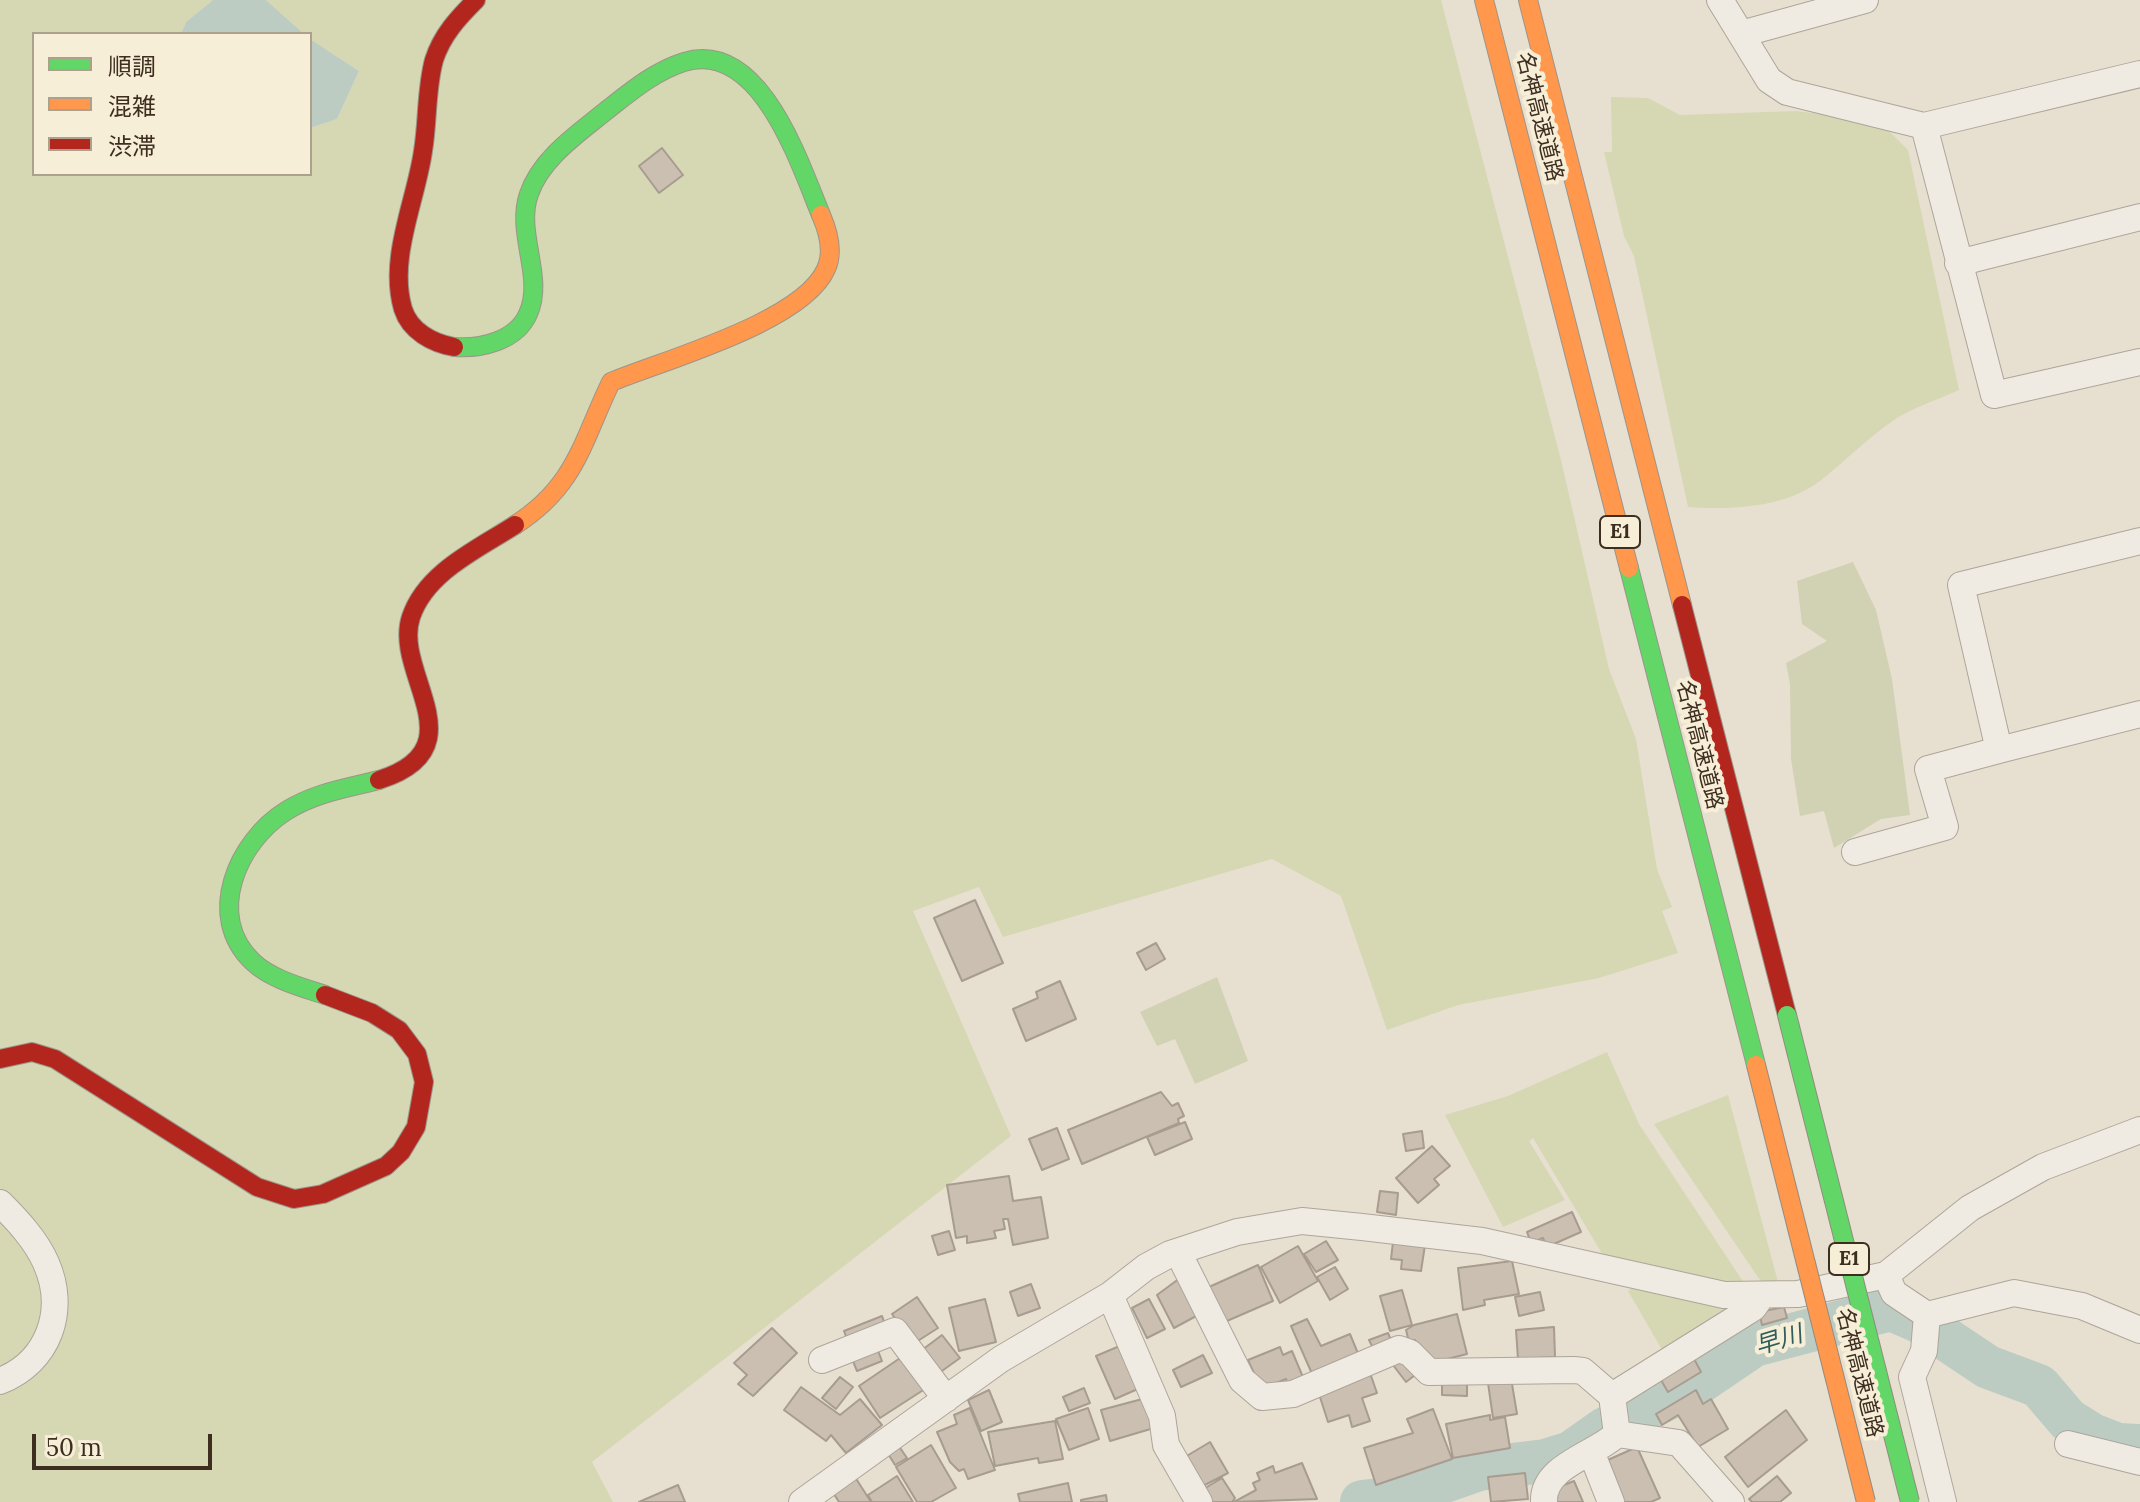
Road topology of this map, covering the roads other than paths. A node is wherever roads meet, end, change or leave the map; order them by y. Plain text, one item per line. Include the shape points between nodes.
1 (476, 0) edge
2 (1484, 0) edge
3 (1528, 0) edge
4 (1720, 0) edge
5 (1865, 0) edge
6 (1741, 34) junction
7 (2140, 74) edge
8 (1924, 126) junction
9 (2140, 217) edge
10 (1958, 263) junction
11 (2140, 362) edge
12 (2140, 541) edge
13 (2140, 714) edge
14 (1999, 750) junction
15 (1855, 852) dead end
16 (0, 1059) edge
17 (2140, 1130) edge
18 (0, 1203) edge
19 (1178, 1252) junction
20 (1886, 1275) junction
21 (1110, 1295) junction
22 (1761, 1297) junction
23 (1927, 1323) junction
24 (2140, 1330) edge
25 (822, 1360) dead end
26 (0, 1381) edge
27 (946, 1399) junction
28 (1615, 1420) junction
29 (2068, 1444) dead end
30 (1592, 1454) junction
31 (2140, 1462) edge
32 (802, 1502) edge
33 (1199, 1502) edge
34 (1544, 1502) edge
35 (1611, 1502) edge
36 (1731, 1502) edge
37 (1866, 1502) edge
38 (1910, 1502) edge
39 (1943, 1502) edge

1 - 16 main road via 448,27 427,82 421,168 399,299 407,321 422,337 443,345 478,346 510,335 526,318 534,298 524,220 535,176 560,150 678,61 730,64 752,80 827,228 825,271 780,312 611,382 564,485 441,573 410,620 411,652 429,704 423,748 409,765 384,779 300,800 264,826 242,857 228,904 235,940 247,957 267,972 389,1024 417,1054 419,1119 409,1143 389,1164 318,1196 298,1200 277,1195 55,1059 32,1052
2 - 37 main road, 名神高速道路 / E1, bridge
3 - 38 main road, 名神高速道路 / E1, bridge
4 - 6 street
5 - 6 street
6 - 8 street via 1769,80 1787,92
7 - 8 street
8 - 10 street
9 - 10 street
10 - 11 street via 1994,395
12 - 14 street via 1961,585
13 - 14 street
14 - 15 street via 1928,769 1945,827
17 - 20 street via 2043,1167 1970,1208
18 - 26 street via 45,1261 56,1313 39,1355
19 - 21 street via 1146,1267
19 - 22 street via 1258,1227 1302,1221 1482,1241 1724,1295
19 - 28 street via 1237,1371 1262,1397 1293,1394 1399,1349 1429,1372 1583,1371
20 - 22 street
20 - 23 street via 1894,1293
21 - 27 street via 1001,1359
21 - 33 street via 1162,1416 1166,1445
22 - 28 street
23 - 24 street via 2014,1293 2082,1306
23 - 39 street via 1924,1351 1912,1377
25 - 27 street via 895,1331
27 - 32 street
28 - 30 street
28 - 36 street via 1687,1448
29 - 31 street
30 - 34 street via 1548,1481
30 - 35 street

